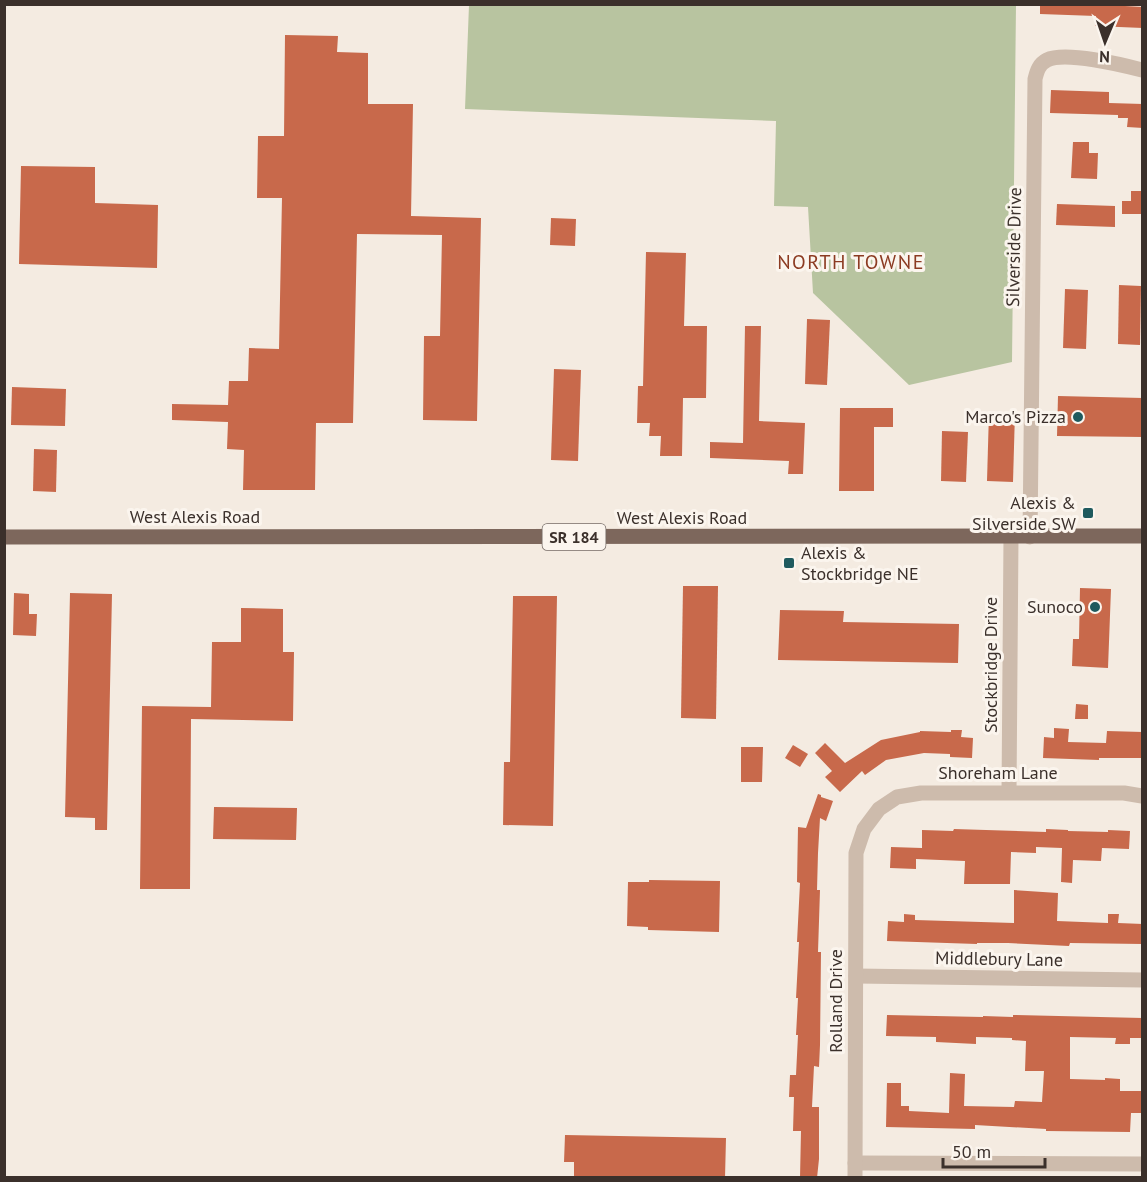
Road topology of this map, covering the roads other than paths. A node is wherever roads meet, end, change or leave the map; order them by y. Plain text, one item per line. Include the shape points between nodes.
1 (1143, 70) edge
2 (1143, 536) edge
3 (4, 537) edge
4 (1011, 537) junction
5 (1030, 537) junction
6 (1009, 792) junction
7 (1143, 796) edge
8 (866, 826) joint
9 (856, 976) junction
10 (1143, 980) edge
11 (1143, 1164) edge
12 (855, 1170) edge

1 - 5 street, Silverside Drive via 1063,57 1048,59 1038,68 1035,79
2 - 5 main road, West Alexis Road / SR 184
3 - 4 main road, West Alexis Road / SR 184
4 - 5 main road, West Alexis Road / SR 184
4 - 6 street, Stockbridge Drive
6 - 7 street, Shoreham Lane
6 - 8 street, Shoreham Lane via 897,797 879,809
8 - 9 street, Rolland Drive via 856,853
9 - 10 street, Middlebury Lane
9 - 12 street, Rolland Drive
11 - 12 street

